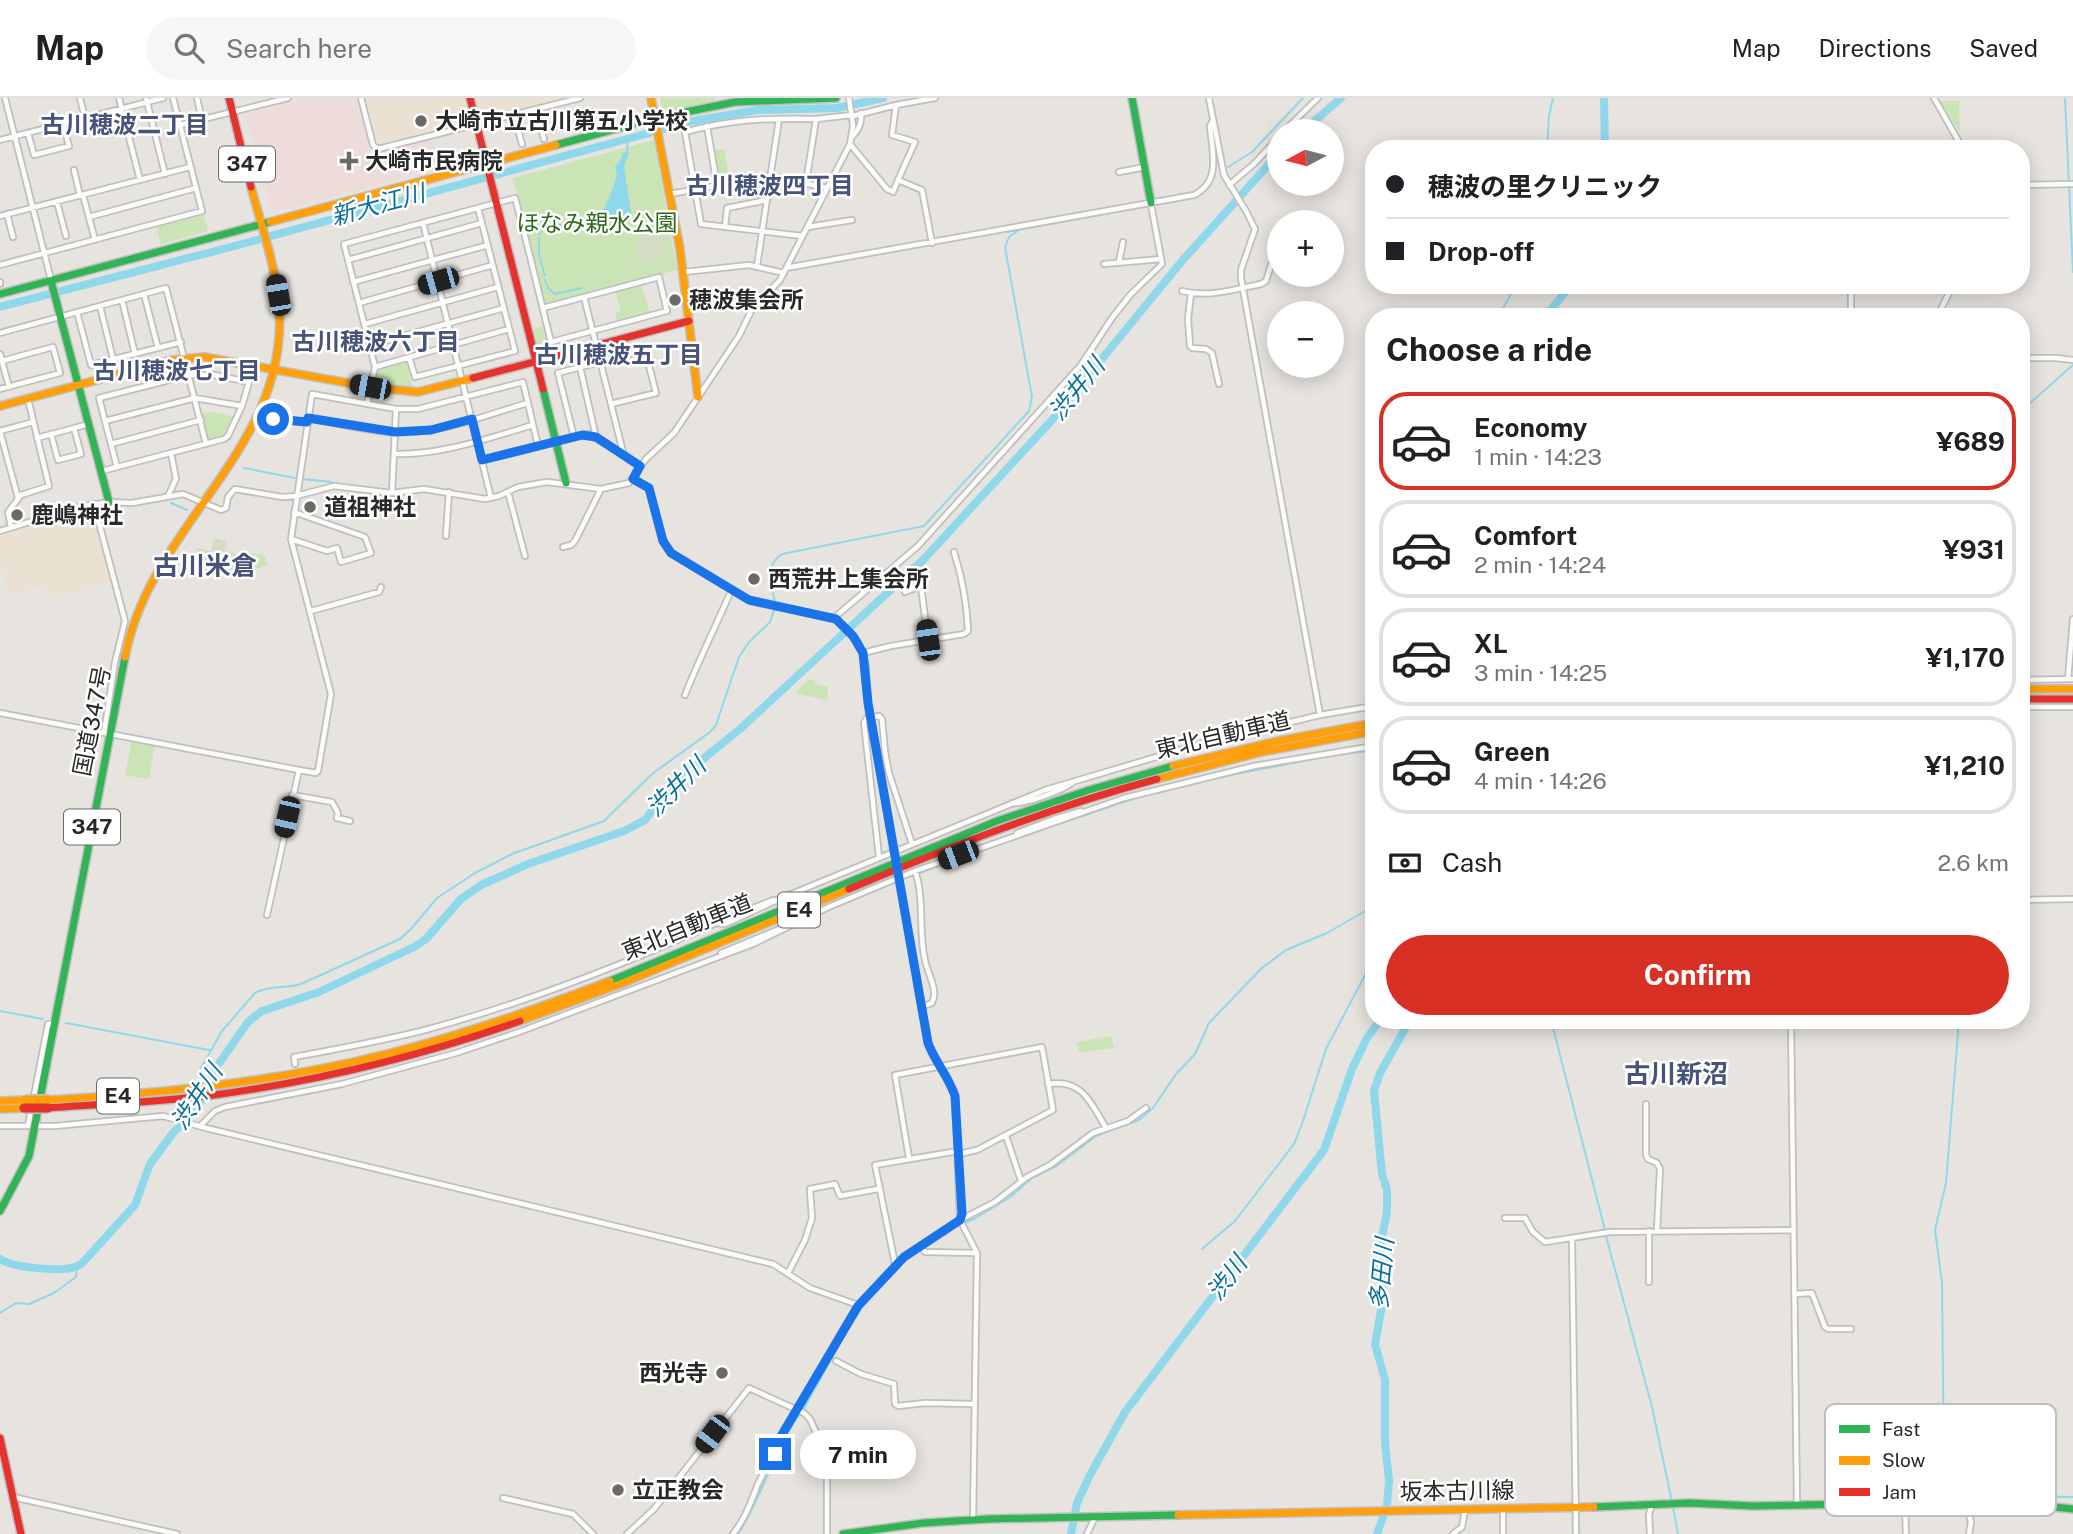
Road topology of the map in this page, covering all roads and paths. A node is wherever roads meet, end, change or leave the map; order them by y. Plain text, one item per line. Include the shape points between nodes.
1 (5, 98) edge
2 (80, 98) edge
3 (119, 98) edge
4 (163, 98) edge
5 (173, 98) edge
6 (197, 98) edge
7 (229, 98) edge
8 (235, 98) edge
9 (288, 98) edge
10 (361, 98) edge
11 (470, 98) edge
12 (580, 98) edge
13 (651, 98) edge
14 (836, 98) edge
15 (935, 98) edge
16 (1132, 98) edge
17 (1209, 98) edge
18 (1318, 98) edge
19 (1934, 98) edge
20 (765, 99) edge
21 (850, 99) edge
22 (146, 100) edge
23 (897, 105) junction
24 (122, 109) junction
25 (536, 109) junction
26 (236, 111) junction
27 (861, 113) junction
28 (852, 114) junction
29 (514, 115) junction
30 (85, 118) junction
31 (779, 118) junction
32 (816, 119) junction
33 (1296, 119) edge
34 (202, 120) junction
35 (1213, 120) junction
36 (64, 124) junction
37 (477, 124) junction
38 (180, 125) junction
39 (707, 126) junction
40 (658, 128) junction
41 (28, 133) junction
42 (14, 136) junction
43 (544, 139) dead end
44 (0, 140) edge
45 (1958, 140) edge
46 (850, 141) junction
47 (522, 144) dead end
48 (1267, 150) edge
49 (190, 167) junction
50 (1145, 167) junction
51 (488, 169) junction
52 (74, 170) dead end
53 (1119, 172) dead end
54 (165, 174) junction
55 (770, 176) junction
56 (139, 180) junction
57 (898, 180) junction
58 (806, 183) junction
59 (2073, 184) edge
60 (717, 185) junction
61 (2030, 185) edge
62 (1231, 187) junction
63 (196, 188) junction
64 (827, 188) junction
65 (695, 189) junction
66 (670, 194) junction
67 (82, 195) junction
68 (767, 200) junction
69 (57, 202) junction
70 (497, 203) junction
71 (1151, 205) junction
72 (32, 208) junction
73 (478, 208) junction
74 (7, 214) junction
75 (0, 216) edge
76 (89, 217) junction
77 (852, 220) dead end
78 (423, 223) junction
79 (482, 223) junction
80 (265, 227) junction
81 (725, 227) junction
82 (807, 227) junction
83 (762, 231) junction
84 (66, 236) dead end
85 (802, 236) junction
86 (13, 237) dead end
87 (427, 239) junction
88 (94, 240) junction
89 (1123, 242) dead end
90 (932, 243) junction
91 (488, 245) junction
92 (43, 254) junction
93 (1161, 259) junction
94 (348, 260) junction
95 (433, 260) junction
96 (1119, 262) junction
97 (1104, 264) dead end
98 (0, 265) edge
99 (493, 265) junction
100 (757, 266) junction
101 (785, 270) junction
102 (683, 272) junction
103 (1267, 278) edge
104 (438, 281) junction
105 (353, 282) junction
106 (52, 284) junction
107 (498, 287) junction
108 (1242, 287) junction
109 (1182, 291) dead end
110 (1191, 293) junction
111 (0, 294) edge
112 (144, 294) junction
113 (584, 296) junction
114 (122, 300) junction
115 (359, 303) junction
116 (443, 303) junction
117 (100, 306) junction
118 (504, 308) junction
119 (543, 308) junction
120 (77, 312) junction
121 (62, 317) junction
122 (689, 321) junction
123 (448, 323) junction
124 (365, 324) junction
125 (509, 329) junction
126 (593, 331) junction
127 (0, 333) edge
128 (181, 342) junction
129 (370, 345) junction
130 (454, 345) junction
131 (597, 345) junction
132 (158, 348) junction
133 (135, 354) junction
134 (409, 357) junction
135 (1, 358) edge
136 (2030, 358) edge
137 (113, 359) junction
138 (185, 359) junction
139 (2073, 360) edge
140 (537, 361) junction
141 (601, 362) junction
142 (459, 365) junction
143 (374, 367) junction
144 (580, 367) junction
145 (278, 370) junction
146 (189, 375) junction
147 (463, 381) junction
148 (1219, 384) dead end
149 (79, 385) junction
150 (9, 387) junction
151 (370, 387) junction
152 (0, 389) edge
153 (698, 397) junction
154 (195, 398) junction
155 (467, 398) junction
156 (28, 399) junction
157 (528, 403) junction
158 (367, 404) junction
159 (611, 404) junction
160 (0, 406) edge
161 (242, 406) junction
162 (396, 409) junction
163 (265, 416) junction
164 (472, 419) junction
165 (308, 420) junction
166 (105, 421) junction
167 (201, 421) junction
168 (33, 422) junction
169 (89, 424) junction
170 (533, 425) junction
171 (74, 428) junction
172 (0, 431) edge
173 (395, 432) junction
174 (51, 434) junction
175 (574, 437) junction
176 (596, 437) junction
177 (37, 438) junction
178 (477, 441) junction
179 (556, 441) junction
180 (111, 444) junction
181 (206, 444) junction
182 (538, 446) junction
183 (172, 453) junction
184 (623, 453) junction
185 (395, 454) junction
186 (482, 460) junction
187 (640, 466) junction
188 (117, 467) junction
189 (102, 471) junction
190 (228, 471) junction
191 (633, 479) junction
192 (566, 483) junction
193 (601, 489) junction
194 (449, 492) junction
195 (508, 492) junction
196 (392, 494) junction
197 (296, 496) junction
198 (168, 497) junction
199 (18, 498) junction
200 (491, 498) junction
201 (109, 502) junction
202 (94, 504) junction
203 (202, 504) junction
204 (294, 512) junction
205 (11, 527) junction
206 (0, 531) edge
207 (446, 536) dead end
208 (291, 539) junction
209 (563, 547) dead end
210 (954, 552) dead end
211 (525, 555) dead end
212 (381, 587) dead end
213 (731, 591) junction
214 (905, 592) dead end
215 (311, 611) junction
216 (835, 618) junction
217 (2073, 619) edge
218 (928, 640) junction
219 (863, 653) junction
220 (2030, 681) edge
221 (2071, 683) edge
222 (2030, 688) edge
223 (685, 695) dead end
224 (2030, 699) edge
225 (2073, 699) edge
226 (2030, 707) edge
227 (2073, 707) edge
228 (1365, 708) edge
229 (0, 713) edge
230 (1320, 715) junction
231 (871, 717) junction
232 (1365, 725) edge
233 (1365, 733) edge
234 (107, 734) junction
235 (1365, 747) edge
236 (299, 770) junction
237 (1075, 781) junction
238 (292, 795) junction
239 (1012, 803) junction
240 (1089, 810) junction
241 (350, 821) dead end
242 (1011, 836) junction
243 (912, 844) junction
244 (879, 857) junction
245 (915, 871) junction
246 (784, 897) junction
247 (2073, 899) edge
248 (2030, 900) edge
249 (267, 915) dead end
250 (798, 922) junction
251 (716, 923) junction
252 (707, 960) junction
253 (921, 1007) junction
254 (54, 1024) junction
255 (1791, 1029) edge
256 (295, 1064) dead end
257 (939, 1066) junction
258 (1048, 1084) junction
259 (300, 1087) dead end
260 (228, 1089) junction
261 (301, 1093) junction
262 (0, 1101) edge
263 (25, 1104) junction
264 (1646, 1104) dead end
265 (1146, 1108) dead end
266 (0, 1109) edge
267 (197, 1125) junction
268 (0, 1126) edge
269 (35, 1126) junction
270 (1105, 1128) junction
271 (1006, 1136) junction
272 (958, 1152) junction
273 (909, 1157) junction
274 (1021, 1181) junction
275 (878, 1189) junction
276 (1, 1205) edge
277 (1505, 1218) dead end
278 (963, 1222) junction
279 (1793, 1230) junction
280 (1648, 1231) junction
281 (1657, 1231) junction
282 (1572, 1240) junction
283 (921, 1248) junction
284 (977, 1253) junction
285 (895, 1264) junction
286 (788, 1273) junction
287 (1649, 1282) dead end
288 (1794, 1294) junction
289 (858, 1306) junction
290 (1851, 1329) dead end
291 (836, 1361) dead end
292 (974, 1404) junction
293 (797, 1410) junction
294 (0, 1438) edge
295 (12, 1497) junction
296 (503, 1498) dead end
297 (1825, 1503) edge
298 (1797, 1504) junction
299 (1657, 1506) junction
300 (1576, 1508) junction
301 (1465, 1510) junction
302 (1503, 1510) junction
303 (1905, 1516) edge
304 (1970, 1516) edge
305 (1092, 1517) junction
306 (973, 1520) junction
307 (21, 1534) edge
308 (177, 1534) edge
309 (593, 1534) edge
310 (627, 1534) edge
311 (733, 1534) edge
312 (827, 1534) edge
313 (843, 1534) edge
314 (1087, 1534) edge
315 (1453, 1534) edge
316 (1503, 1534) edge
317 (1576, 1534) edge
318 (1650, 1534) edge
319 (1906, 1534) edge
320 (1969, 1534) edge

1 - 42 street
2 - 30 street
3 - 24 street
4 - 22 street
5 - 38 street
6 - 34 street
7 - 26 main road, 国道347号 / 347
8 - 26 main road, 国道347号 / 347
9 - 26 street
10 - 37 street via 378,149
11 - 37 main road
12 - 25 street
13 - 40 main road
14 - 20 main road
15 - 23 street
16 - 50 main road
17 - 35 street
18 - 33 street
19 - 45 street
20 - 40 main road via 735,102
21 - 28 street
22 - 24 street
22 - 54 street
23 - 27 street
23 - 57 street via 892,135 915,142
24 - 30 street
24 - 56 street
25 - 29 street
25 - 43 street
26 - 34 street
26 - 80 main road, 国道347号 / 347
27 - 28 street
27 - 46 street via 859,129
28 - 32 street
28 - 46 street
29 - 37 street
29 - 47 street
30 - 36 street
31 - 32 street
31 - 39 street
31 - 55 street
32 - 58 street
34 - 38 street
35 - 62 street via 1222,170
35 - 71 street via 1213,176 1198,194
36 - 41 street
36 - 41 street via 69,146 34,155
37 - 51 main road
38 - 49 street
39 - 60 street
39 - 65 street via 685,132
40 - 51 main road
40 - 66 main road
41 - 42 street
42 - 44 street
42 - 72 street
46 - 57 street via 887,189 893,192
46 - 64 street
48 - 62 street
49 - 54 street
49 - 63 street
50 - 53 street
50 - 71 main road
51 - 70 main road
51 - 80 main road
52 - 67 street
54 - 56 street
55 - 58 street
55 - 60 street
55 - 68 street
56 - 67 street
57 - 90 street via 922,190
58 - 64 street
59 - 61 street
60 - 65 street
62 - 108 street via 1255,233 1241,270
63 - 76 street
63 - 88 street via 202,211
64 - 82 street
65 - 66 street
65 - 81 street via 701,224
66 - 102 main road
67 - 69 street
67 - 76 street
68 - 81 street via 727,208
68 - 83 street
69 - 72 street
69 - 84 street
70 - 73 street
70 - 119 street via 515,198
70 - 140 main road
71 - 90 street
71 - 93 street
72 - 74 street
72 - 92 street
73 - 78 street
73 - 79 street
74 - 75 street
74 - 86 street
76 - 88 street
77 - 82 street
78 - 87 street
78 - 94 street via 344,244
79 - 87 street
79 - 91 street
80 - 106 main road
80 - 145 main road, 国道347号 / 347 via 281,281 286,322
81 - 83 street
82 - 85 street
83 - 85 street
83 - 100 street
85 - 101 street
87 - 94 street
87 - 95 street
88 - 92 street
89 - 96 street
90 - 101 street
91 - 95 street
91 - 99 street
92 - 98 street
92 - 106 street
93 - 96 street
93 - 216 street via 1162,264 1131,294 1081,365 956,504 902,561
94 - 105 street
95 - 104 street
95 - 105 street
96 - 97 street
99 - 104 street
99 - 107 street
100 - 101 street
100 - 102 street
101 - 153 street via 751,311
102 - 122 main road
103 - 108 street
104 - 115 street
104 - 116 street
105 - 115 street
106 - 111 main road
106 - 121 main road
107 - 116 street
107 - 118 street
108 - 110 street
108 - 230 street
109 - 110 street
110 - 148 street via 1190,346 1212,353
112 - 114 street
112 - 128 street via 166,288
112 - 132 street
113 - 119 street
113 - 126 street
113 - 126 street via 659,277 662,288 667,311
114 - 117 street
114 - 133 street
115 - 124 street
116 - 123 street
116 - 124 street
117 - 120 street
117 - 137 street
118 - 123 street
118 - 125 street
119 - 126 street via 551,342
120 - 121 street
120 - 137 street via 91,365
121 - 127 street
121 - 149 main road
122 - 131 main road
122 - 153 main road
123 - 129 street
123 - 130 street
124 - 129 street
125 - 130 street
125 - 142 street via 515,351
126 - 131 street
128 - 132 street
128 - 138 street
129 - 143 street
130 - 134 street
130 - 142 street
131 - 140 main road
131 - 141 street
132 - 133 street
133 - 137 street
134 - 142 street via 415,377
134 - 143 street
135 - 150 street
135 - 150 street via 53,347 60,373
136 - 139 street
138 - 145 main road via 214,358
138 - 146 street
138 - 149 main road
140 - 147 main road
140 - 179 main road
141 - 144 street
141 - 159 street
141 - 159 street via 645,350 656,393
142 - 147 street
143 - 151 street
144 - 175 street via 558,373
144 - 176 street
145 - 151 main road
145 - 163 main road, 国道347号 / 347
145 - 190 main road, 国道347号 / 347 via 256,423
146 - 154 street
146 - 161 street via 249,382
146 - 166 street via 99,398
147 - 151 main road via 418,392
147 - 155 street
149 - 156 main road
149 - 169 main road
150 - 152 street
151 - 158 street
153 - 187 street via 674,433
154 - 161 street
154 - 166 street
154 - 167 street
155 - 157 street via 523,382
155 - 162 street via 431,408
155 - 164 street
156 - 160 main road
156 - 168 street
157 - 164 street
157 - 170 street
158 - 162 street
158 - 165 street via 312,394
159 - 184 street
161 - 181 street via 228,436
162 - 173 street
163 - 165 street
163 - 190 main road, 国道347号 / 347
164 - 173 street via 431,430
164 - 178 street
165 - 173 street
165 - 197 street
166 - 180 street
167 - 180 street
167 - 181 street
168 - 172 street
168 - 177 street
169 - 171 street
169 - 189 main road
170 - 178 street
170 - 182 street
171 - 174 street
171 - 174 street via 81,454 58,460
172 - 199 street
173 - 185 street
174 - 177 street
175 - 176 street
175 - 179 street
176 - 184 street
177 - 199 street via 49,486
178 - 185 street
178 - 186 street
179 - 182 street
179 - 192 main road
180 - 188 street
181 - 183 street
182 - 186 street
183 - 188 street
183 - 198 street via 176,480
184 - 187 street
185 - 196 street
186 - 200 street
187 - 191 street
188 - 189 street
189 - 201 main road
190 - 203 main road, 国道347号 / 347
191 - 193 street via 626,485
191 - 213 street via 649,488 663,541 671,553
192 - 193 street
192 - 195 street via 536,483
193 - 209 street via 575,541
194 - 196 street via 424,489
194 - 200 street
194 - 207 street
195 - 200 street
195 - 211 street
196 - 197 street via 334,486
197 - 203 street via 235,489 222,510
197 - 204 street
198 - 201 street
198 - 203 street via 190,495
199 - 205 street via 8,512
201 - 202 street
202 - 205 street
202 - 234 street via 125,621
203 - 234 main road, 国道347号 / 347 via 142,601 129,634
204 - 208 street
204 - 208 street via 365,537 371,553 341,562 337,548 327,551
205 - 206 street
208 - 215 street
210 - 218 street via 965,593 968,631
212 - 215 street via 379,592
213 - 216 street via 775,607
213 - 223 street
214 - 218 street via 921,586
215 - 236 street via 331,694 318,771
216 - 219 street
217 - 221 street
218 - 219 street
219 - 231 street
220 - 221 street
221 - 222 main road
224 - 225 main road
226 - 227 street
228 - 230 street
229 - 234 street
230 - 237 street
231 - 243 street via 882,719 889,773
231 - 244 street via 864,723
231 - 253 street, bridge
232 - 260 main road, 東北自動車道 / E4 via 1229,751 1072,795 538,1007 435,1041
233 - 260 main road, 東北自動車道 / E4 via 1231,759 1099,795 932,855 665,966 501,1027 387,1062
234 - 236 street
234 - 254 main road, 国道347号 / 347
235 - 240 street via 1253,763
236 - 238 street
237 - 239 street
237 - 239 street via 1046,797
238 - 241 street via 332,802 337,818
238 - 249 street
239 - 243 street
240 - 242 street
240 - 242 street via 1053,817
242 - 245 street
243 - 244 street
244 - 246 street
245 - 250 street
245 - 253 street via 923,950 935,995 932,1003
246 - 251 street
246 - 251 street via 725,924
247 - 248 street
250 - 252 street
250 - 252 street
251 - 256 street via 655,951 468,1020 294,1058
252 - 261 street via 557,1019
253 - 257 street via 928,1043
254 - 268 street via 48,1024 28,1126
254 - 269 main road, 国道347号 / 347
255 - 279 street
257 - 258 street via 1042,1047
257 - 272 street via 955,1096
257 - 273 street via 895,1075
258 - 270 street via 1075,1086
258 - 271 street via 1053,1110
259 - 261 street
260 - 263 main road, 東北自動車道 / E4, bridge
261 - 267 street via 225,1107
262 - 263 main road, 東北自動車道 / E4
263 - 266 main road, 東北自動車道 / E4
264 - 281 street via 1646,1155 1660,1169
265 - 270 street via 1128,1121
267 - 269 street via 163,1115
267 - 286 street via 733,1253
269 - 276 main road, 国道347号 / 347 via 23,1170
270 - 274 street
271 - 272 street via 977,1150
271 - 274 street
272 - 273 street
272 - 278 street
273 - 275 street via 875,1165
274 - 278 street
275 - 285 street
275 - 286 street via 840,1196 835,1184 810,1189 812,1217
277 - 282 street via 1525,1218 1545,1242
278 - 283 street
278 - 284 street
279 - 281 street
279 - 288 street
280 - 281 street
280 - 282 street
280 - 287 street
282 - 300 street
283 - 284 street
283 - 285 street
284 - 292 street
285 - 289 street
286 - 289 street via 810,1288
288 - 290 street via 1812,1293 1828,1329
288 - 298 street
289 - 293 street
291 - 292 street via 894,1384 898,1406
292 - 306 street
293 - 310 street via 749,1388 662,1499
293 - 311 street via 749,1511
293 - 312 street via 810,1419 827,1457
294 - 295 main road
295 - 307 main road
295 - 308 street
296 - 309 street via 573,1514
297 - 298 main road, 坂本古川線
298 - 299 main road, 坂本古川線
299 - 300 main road, 坂本古川線
299 - 318 street via 1649,1515
300 - 302 main road, 坂本古川線
300 - 317 street
301 - 302 main road, 坂本古川線
301 - 305 main road, 坂本古川線
301 - 315 street via 1462,1527
302 - 316 street
303 - 319 street
304 - 320 street
305 - 306 main road, 坂本古川線
305 - 314 street
306 - 313 main road, 坂本古川線

